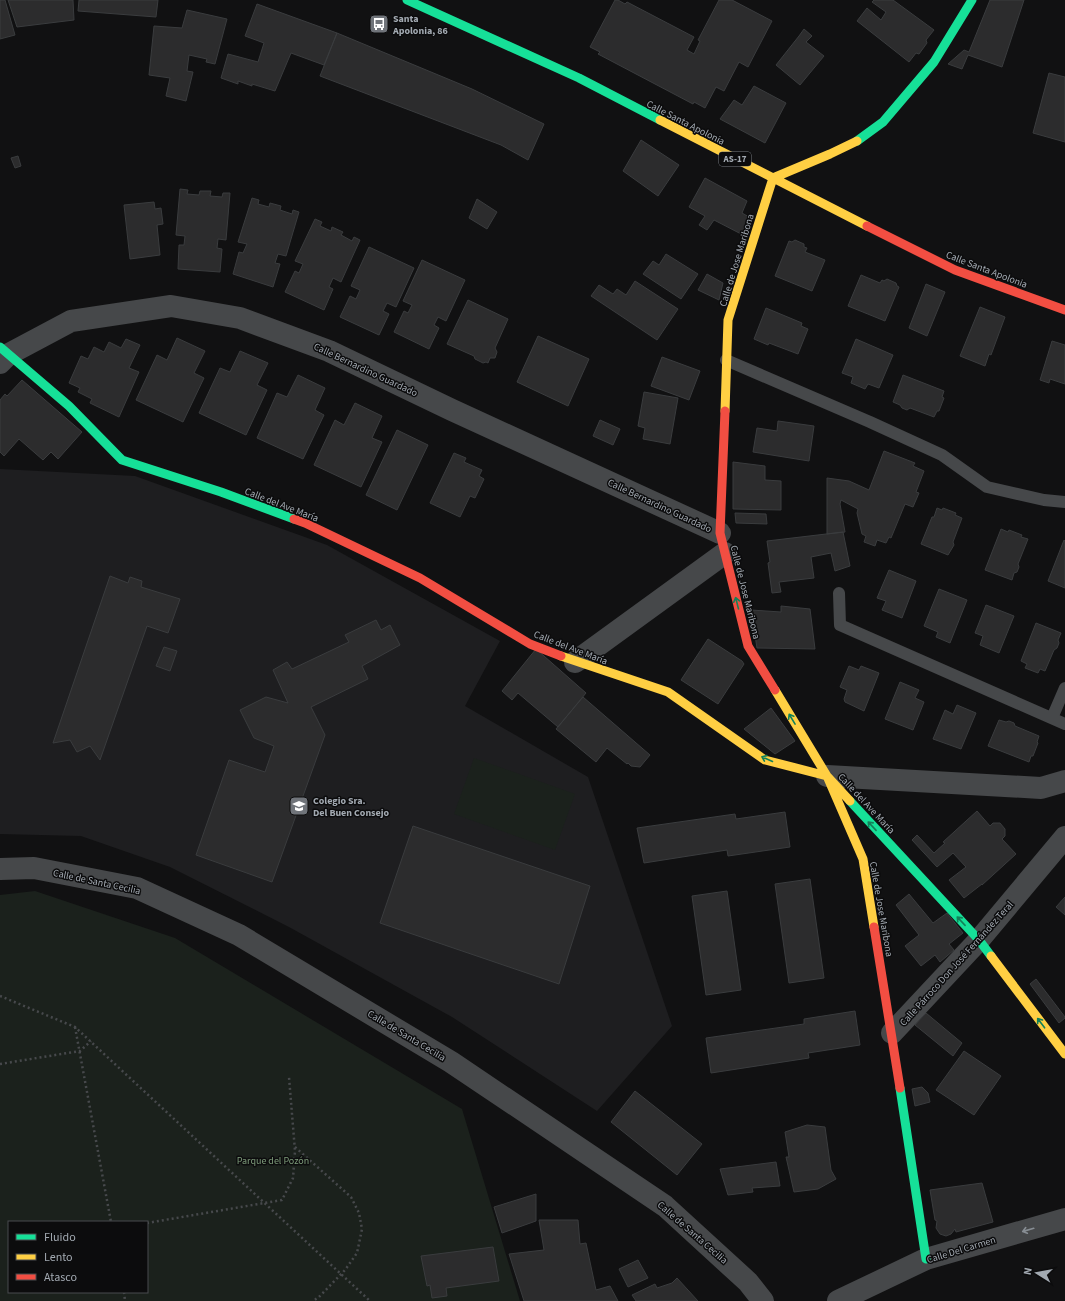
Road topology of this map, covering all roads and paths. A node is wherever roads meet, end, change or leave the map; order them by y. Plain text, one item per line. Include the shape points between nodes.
1 (407, 0) edge
2 (972, 0) edge
3 (773, 178) junction
4 (1065, 310) edge
5 (3, 355) edge
6 (726, 360) junction
7 (1065, 502) edge
8 (722, 543) junction
9 (839, 593) dead end
10 (575, 662) junction
11 (1065, 688) edge
12 (1052, 718) junction
13 (1065, 724) edge
14 (827, 776) junction
15 (1065, 781) edge
16 (1065, 836) edge
17 (0, 869) edge
18 (979, 940) junction
19 (0, 996) edge
20 (75, 1027) junction
21 (892, 1033) junction
22 (91, 1041) junction
23 (80, 1051) junction
24 (1065, 1054) edge
25 (0, 1064) edge
26 (289, 1077) dead end
27 (295, 1147) junction
28 (265, 1203) junction
29 (1065, 1219) edge
30 (111, 1221) edge
31 (148, 1223) edge
32 (926, 1259) junction
33 (341, 1274) junction
34 (313, 1301) edge
35 (370, 1301) edge
36 (763, 1301) edge
37 (838, 1301) edge

1 - 3 street, Calle Santa Apolonia / AS-17 via 579,78
2 - 3 street via 934,62 883,122 858,140
3 - 4 street, Calle Santa Apolonia / AS-17 via 955,270
3 - 6 street, Calle de Jose Maribona via 728,320
5 - 8 street, Calle Bernardino Guardado via 71,322 171,306 240,318 330,351
5 - 10 street, Calle del Ave María via 70,406 122,460 305,523 420,578 530,644
6 - 7 lane via 942,455 987,487 1044,500
6 - 8 street, Calle de Jose Maribona
8 - 10 street
14 -> 8 street, Calle de Jose Maribona via 748,646
9 - 12 lane via 840,625
14 -> 10 street, Calle del Ave María via 766,760 668,692
11 - 12 lane
12 - 13 lane
14 - 15 street via 1041,788
18 -> 14 street, Calle del Ave María
14 - 21 street, Calle de Jose Maribona via 863,859
16 - 18 street, Calle Párroco Don José Fernández Teral
17 - 36 street, Calle de Santa Cecilia via 34,868 137,888 238,935 451,1062 665,1206 748,1282
18 - 21 street, Calle Párroco Don José Fernández Teral
24 -> 18 street, Calle del Ave María
19 - 20 path
20 - 22 path
20 - 23 path
21 - 32 street, Calle de Jose Maribona
22 - 23 path
22 - 28 path
23 - 25 path
23 - 30 path
26 - 27 path
27 - 28 path via 293,1178 282,1200
27 - 33 path via 351,1197 359,1213 362,1229 357,1253
28 - 31 path
28 - 33 path
29 -> 32 street, Calle Del Carmen
32 - 37 street, Calle Del Carmen
33 - 34 path
33 - 35 path

